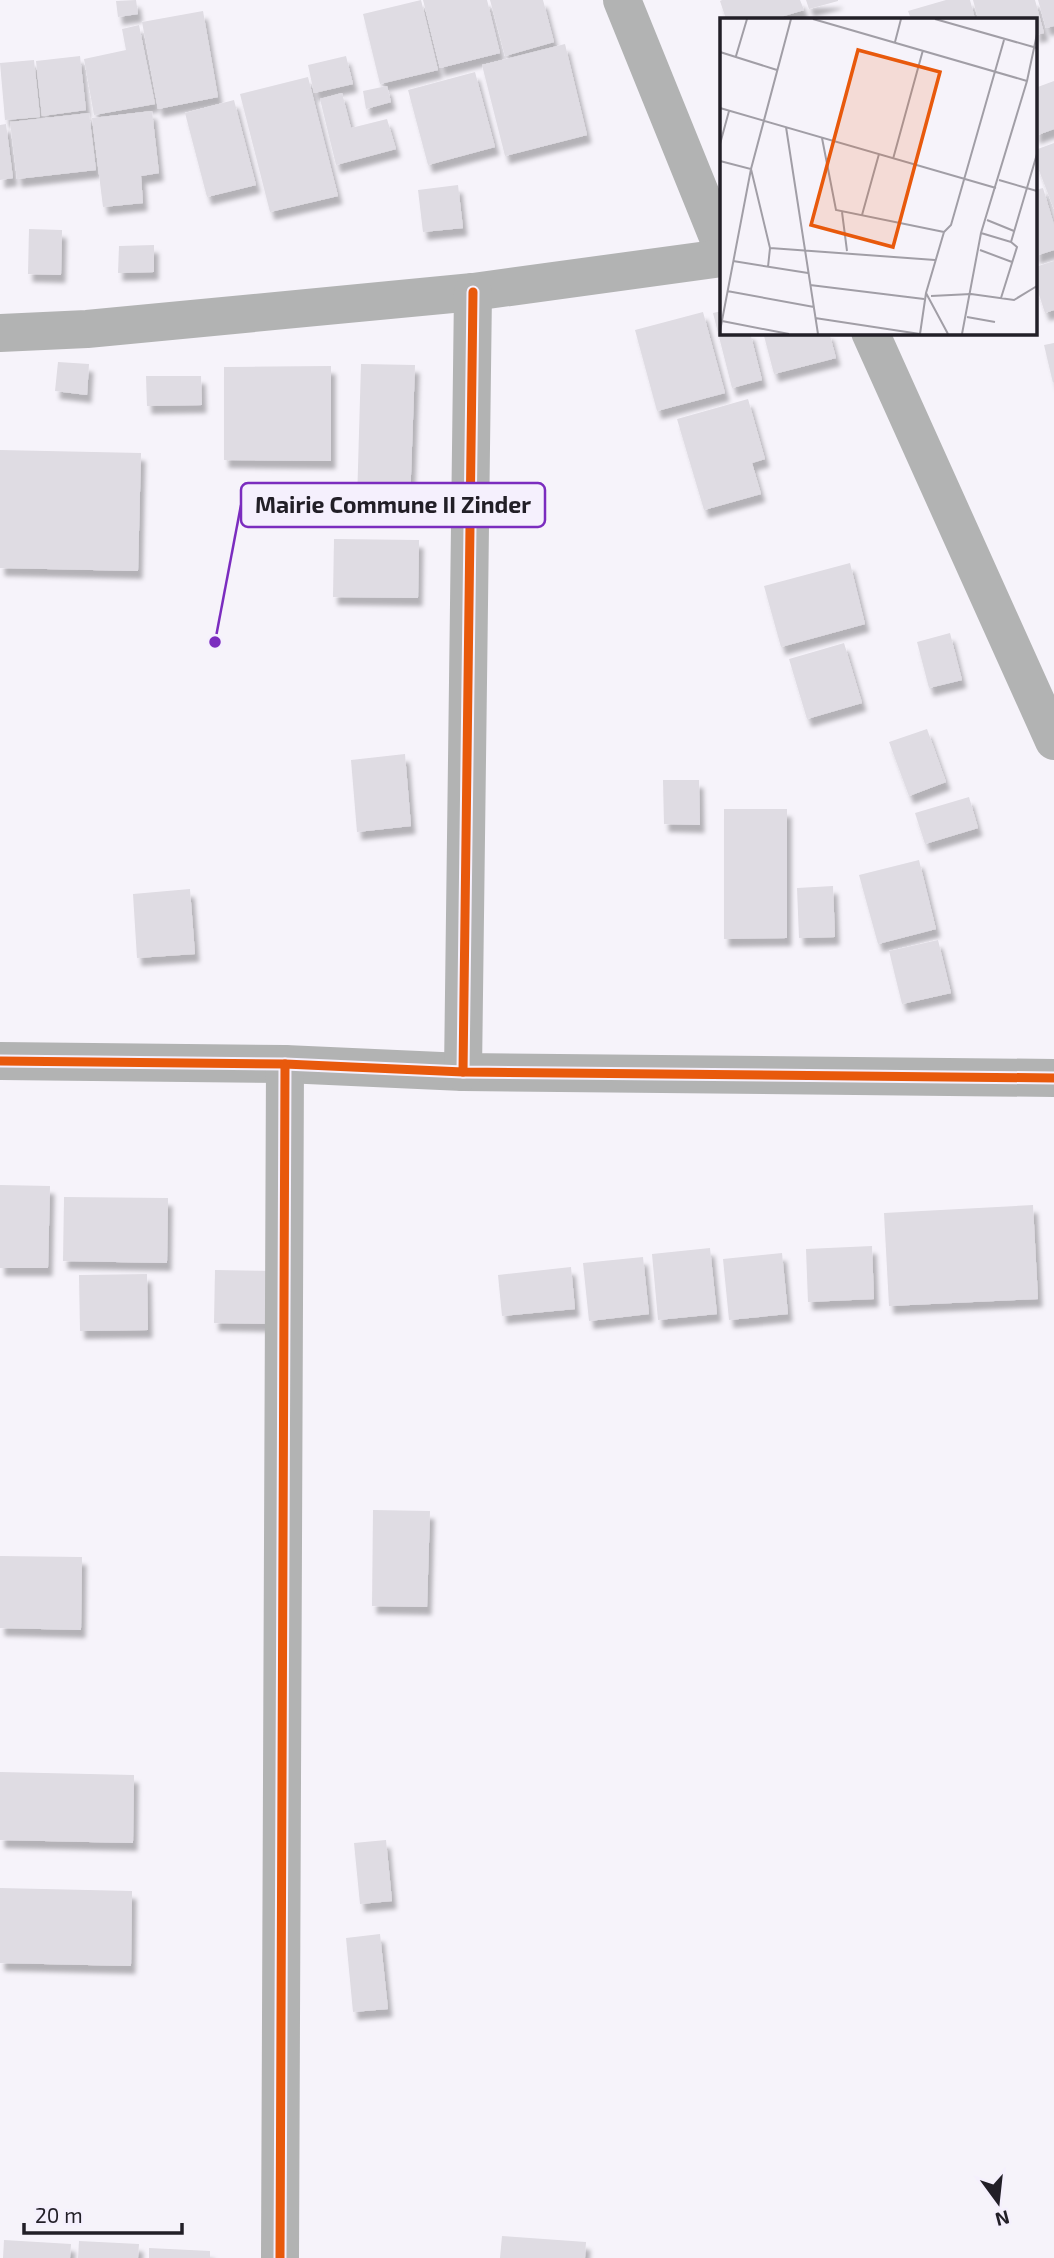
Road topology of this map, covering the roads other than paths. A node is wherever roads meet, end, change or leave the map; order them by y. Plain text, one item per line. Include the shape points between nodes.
1 (622, 0) edge
2 (720, 242) edge
3 (720, 258) edge
4 (473, 292) junction
5 (0, 333) edge
6 (871, 334) edge
7 (1054, 741) edge
8 (0, 1061) edge
9 (285, 1064) junction
10 (463, 1072) junction
11 (1054, 1079) edge
12 (280, 2258) edge

1 - 2 street
3 - 4 street
4 - 5 street via 87,329
4 - 10 street
6 - 7 street
8 - 9 street
9 - 10 street
9 - 12 street
10 - 11 street

